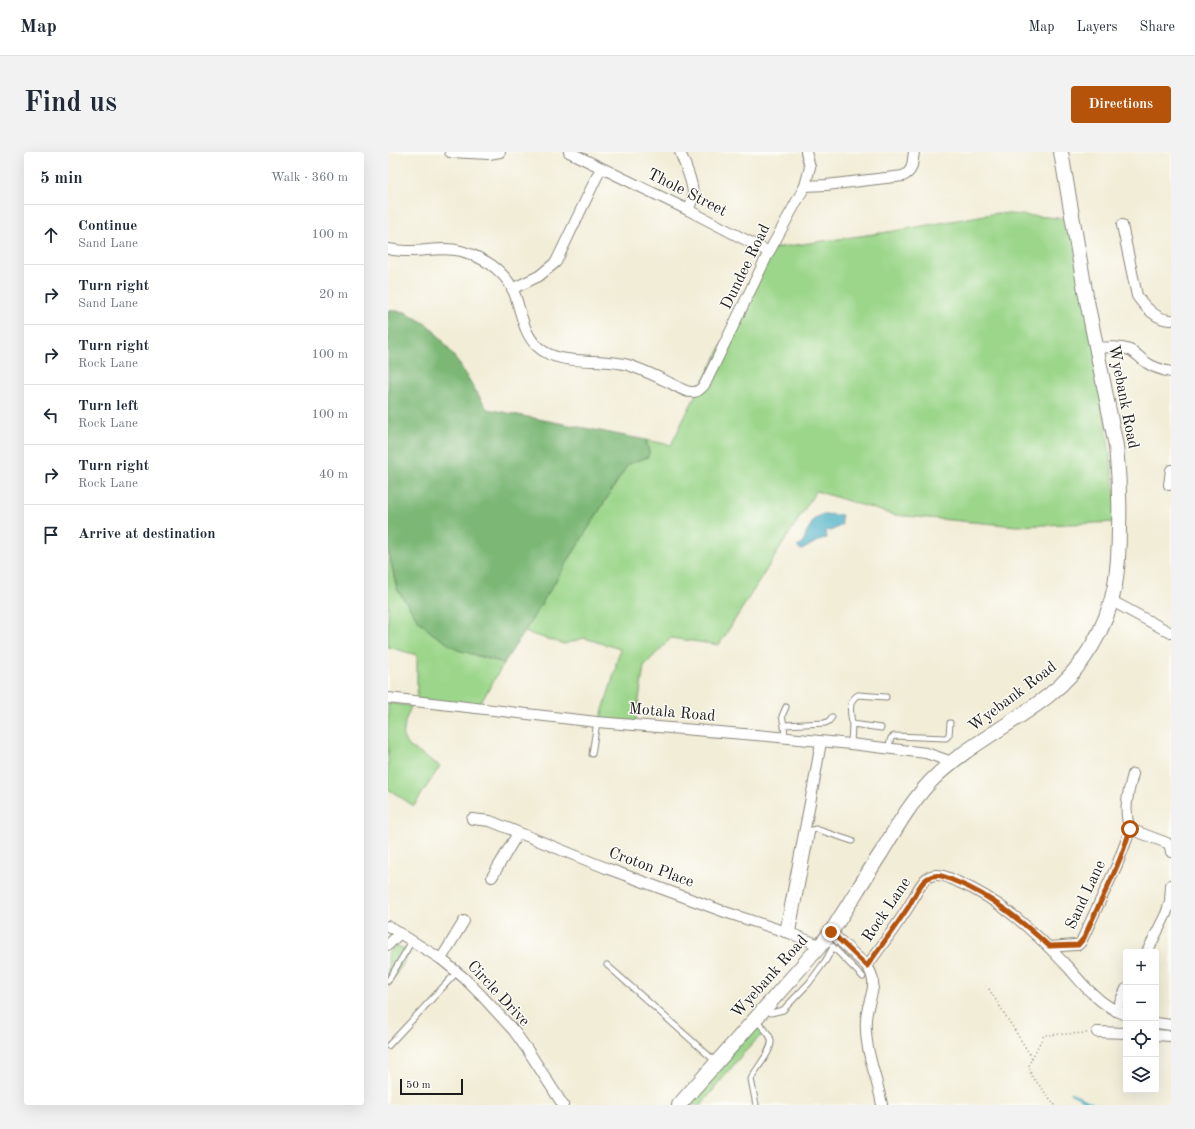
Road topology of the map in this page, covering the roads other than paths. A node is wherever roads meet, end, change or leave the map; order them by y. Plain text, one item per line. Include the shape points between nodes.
1 (450, 152) edge
2 (500, 152) edge
3 (569, 152) edge
4 (680, 152) edge
5 (806, 152) edge
6 (914, 152) edge
7 (1061, 152) edge
8 (464, 153) edge
9 (601, 168) junction
10 (805, 186) junction
11 (688, 210) junction
12 (1122, 225) dead end
13 (388, 249) edge
14 (769, 252) junction
15 (512, 288) junction
16 (1171, 320) edge
17 (1097, 348) junction
18 (1171, 372) edge
19 (1171, 470) edge
20 (1169, 485) dead end
21 (1112, 601) junction
22 (1171, 633) edge
23 (886, 697) dead end
24 (388, 698) edge
25 (786, 707) dead end
26 (832, 717) dead end
27 (597, 722) junction
28 (950, 723) dead end
29 (852, 724) junction
30 (784, 725) junction
31 (881, 728) dead end
32 (785, 738) junction
33 (821, 742) junction
34 (851, 744) junction
35 (888, 750) junction
36 (592, 754) dead end
37 (952, 762) junction
38 (1134, 774) dead end
39 (472, 819) dead end
40 (1130, 829) junction
41 (518, 833) junction
42 (852, 841) dead end
43 (1171, 852) edge
44 (492, 877) dead end
45 (1171, 885) edge
46 (464, 921) dead end
47 (388, 926) edge
48 (400, 933) junction
49 (789, 933) junction
50 (412, 941) junction
51 (827, 942) junction
52 (388, 945) edge
53 (1049, 946) junction
54 (1148, 949) edge
55 (442, 959) junction
56 (607, 965) dead end
57 (867, 966) junction
58 (457, 972) junction
59 (862, 977) dead end
60 (388, 981) edge
61 (1123, 996) edge
62 (1116, 1011) junction
63 (1123, 1014) edge
64 (755, 1019) junction
65 (1159, 1024) edge
66 (1171, 1026) edge
67 (1097, 1032) road end
68 (1123, 1034) edge
69 (1159, 1035) edge
70 (1171, 1036) edge
71 (388, 1046) edge
72 (717, 1062) junction
73 (563, 1105) edge
74 (679, 1105) edge
75 (756, 1105) edge
76 (882, 1105) edge

1 - 8 street
2 - 8 street
3 - 9 street, Thole Street
4 - 11 street via 693,196
5 - 10 street, Dundee Road via 810,167
6 - 10 street via 911,170 903,176
7 - 17 street, Wyebank Road
9 - 11 street, Thole Street
9 - 15 street via 556,262 539,276
10 - 14 street, Dundee Road
11 - 14 street, Thole Street
12 - 16 street via 1137,296 1150,311 1163,319
13 - 15 street via 460,250 489,263
14 - 15 street, Dundee Road via 705,384 692,392 630,366 556,358 545,353 530,338
17 - 18 street via 1123,348 1159,369
17 - 21 street, Wyebank Road via 1119,468 1119,556
19 - 20 street
21 - 22 street
21 - 37 street, Wyebank Road via 1096,638 1072,674 1049,696
23 - 29 lane via 855,696 851,704
24 - 27 street, Motala Road
25 - 30 lane via 782,716
26 - 30 lane via 825,723
27 - 32 street, Motala Road
27 - 36 lane
28 - 35 lane via 949,735 946,738 894,736
29 - 31 lane
29 - 34 lane
30 - 32 lane
32 - 33 street, Motala Road
33 - 34 street, Motala Road
33 - 49 street
34 - 35 street, Motala Road
35 - 37 street, Motala Road via 926,753
37 - 51 street, Wyebank Road via 931,781 910,808
38 - 40 street via 1126,807
39 - 41 street, Croton Place via 490,821
40 - 43 street via 1167,843
40 - 53 street, Sand Lane via 1117,865 1081,942 1078,945
41 - 44 street
41 - 49 street, Croton Place via 725,912
42 - 49 lane via 816,829 812,830
45 - 54 street via 1166,914
46 - 55 street
47 - 48 street, Circle Drive
48 - 50 street, Circle Drive
48 - 52 street
49 - 51 street, Croton Place via 814,943
50 - 55 street, Circle Drive
50 - 60 lane
51 - 57 street, Rock Lane
51 - 59 lane
51 - 64 street, Wyebank Road
53 - 57 street, Rock Lane via 992,900 942,875 935,875 922,883
53 - 62 street, Rock Lane via 1092,994
55 - 58 street, Circle Drive
56 - 72 lane
57 - 76 street via 874,983 866,1018 867,1039
58 - 71 lane
58 - 73 street, Circle Drive via 514,1031
61 - 62 street
62 - 63 street, Rock Lane
64 - 72 street, Wyebank Road
64 - 75 lane via 771,1039 764,1058 751,1079
65 - 66 street
67 - 68 street
69 - 70 street
72 - 74 street, Wyebank Road

